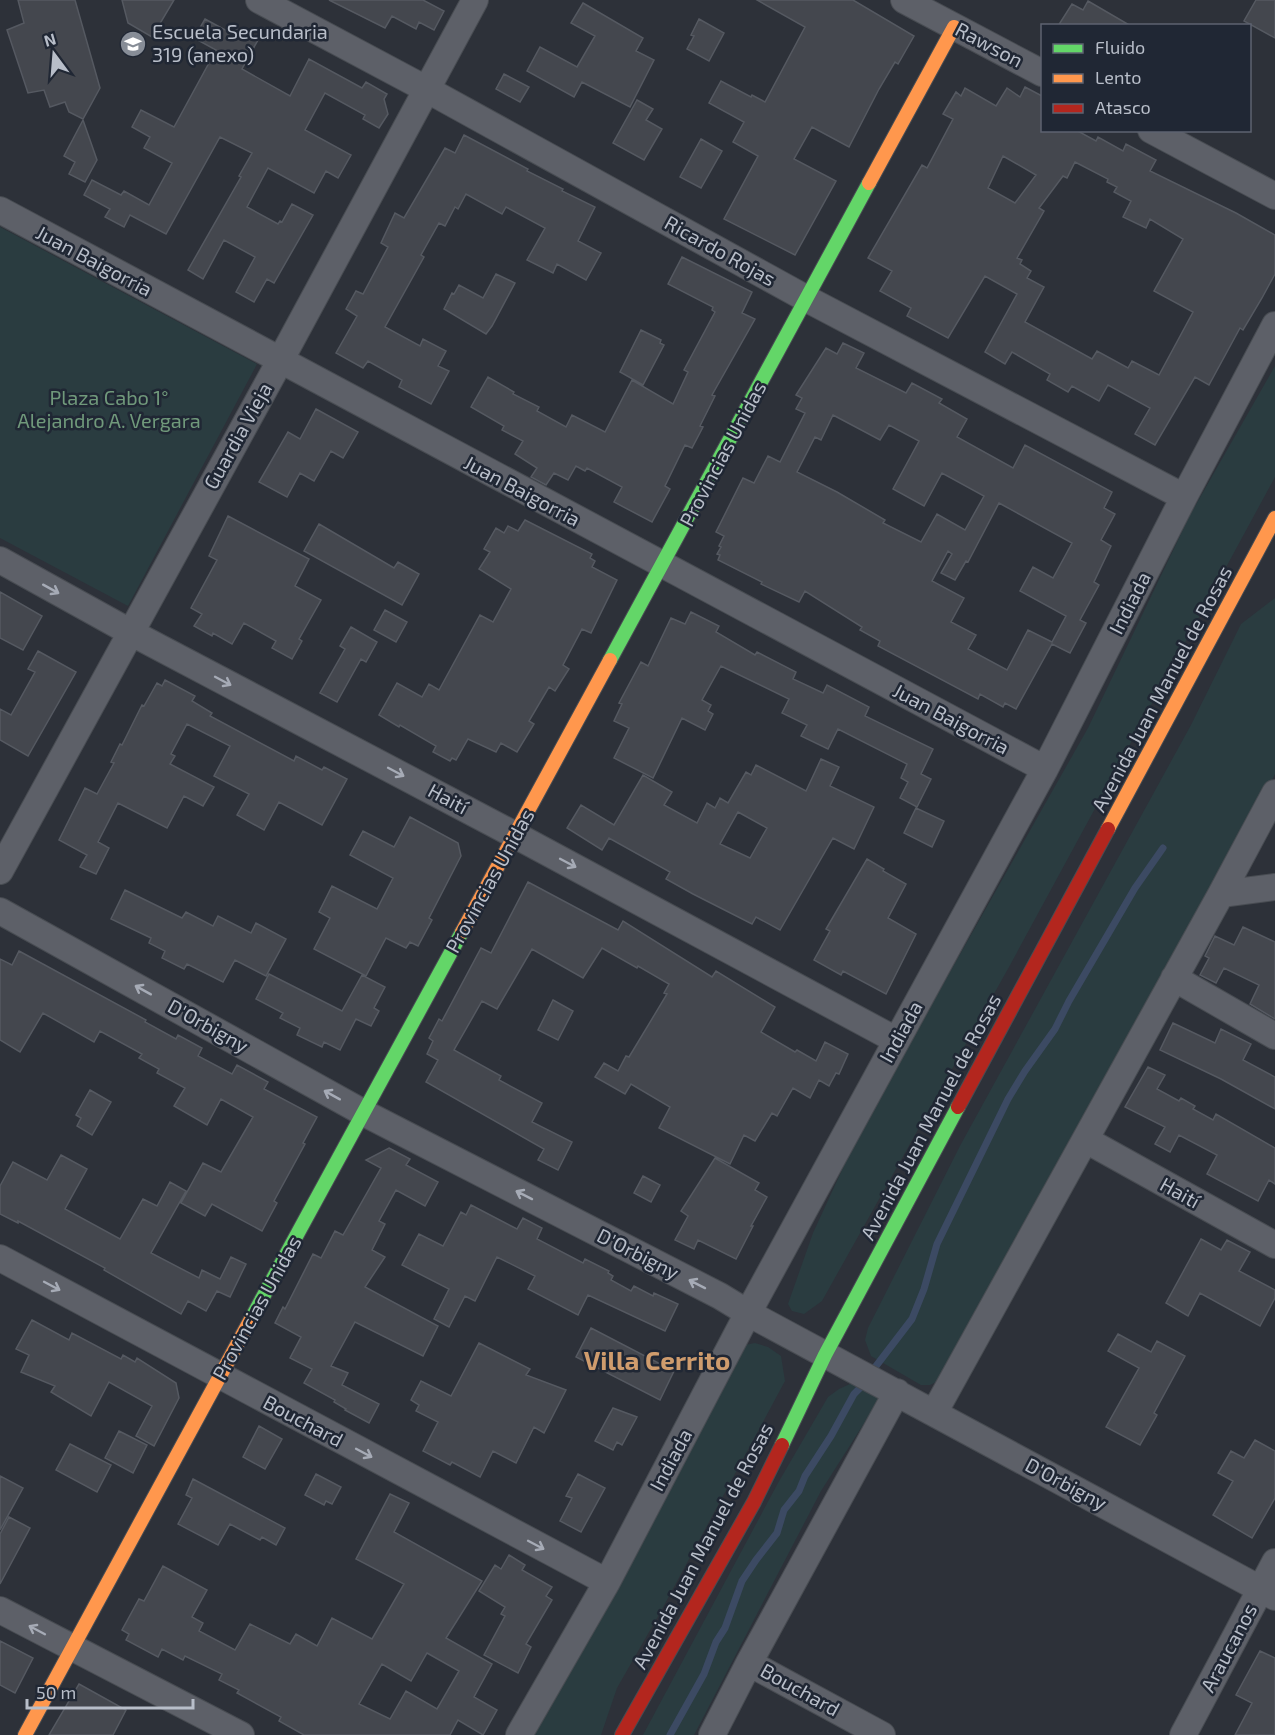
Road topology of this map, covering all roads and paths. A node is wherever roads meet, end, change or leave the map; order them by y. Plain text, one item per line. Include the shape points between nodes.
1 (259, 0) edge
2 (475, 0) edge
3 (913, 2) edge
4 (954, 27) junction
5 (1041, 73) edge
6 (426, 89) junction
7 (1155, 132) edge
8 (1275, 196) edge
9 (0, 210) edge
10 (807, 299) junction
11 (1275, 325) edge
12 (280, 361) junction
13 (1184, 497) junction
14 (1275, 518) edge
15 (0, 560) edge
16 (662, 566) junction
17 (130, 632) junction
18 (1045, 770) junction
19 (1275, 792) edge
20 (515, 835) junction
21 (0, 871) edge
22 (1275, 887) edge
23 (1221, 894) junction
24 (0, 911) edge
25 (1174, 978) junction
26 (1275, 1036) edge
27 (896, 1040) junction
28 (364, 1113) junction
29 (1086, 1140) junction
30 (1275, 1245) edge
31 (0, 1258) edge
32 (748, 1313) junction
33 (825, 1355) junction
34 (220, 1376) junction
35 (897, 1392) junction
36 (934, 1413) junction
37 (1275, 1562) edge
38 (607, 1582) junction
39 (1268, 1593) edge
40 (0, 1610) edge
41 (73, 1649) junction
42 (749, 1663) junction
43 (25, 1735) edge
44 (241, 1735) edge
45 (519, 1735) edge
46 (622, 1735) edge
47 (712, 1735) edge
48 (882, 1735) edge
49 (1183, 1735) edge

1 - 6 street, Ricardo Rojas
2 - 6 street, Guardia Vieja
3 - 4 street, Rawson
4 - 5 street, Rawson
4 - 10 street, Provincias Unidas
6 - 10 street, Ricardo Rojas
6 - 12 street, Guardia Vieja
7 - 8 street
9 - 12 street, Juan Baigorria
10 - 13 street, Ricardo Rojas
10 - 16 street, Provincias Unidas
11 - 13 street, Indiada
12 - 16 street, Juan Baigorria
12 - 17 street, Guardia Vieja
13 - 18 street, Indiada
14 - 33 street, Avenida Juan Manuel de Rosas
15 -> 17 street, Haití
16 - 18 street, Juan Baigorria
16 - 20 street, Provincias Unidas
17 -> 20 street, Haití
17 - 21 street, Guardia Vieja
18 - 27 street, Indiada
19 - 23 street
20 -> 27 street, Haití
20 - 28 street, Provincias Unidas
22 - 23 street
23 - 25 street
28 -> 24 street, D'Orbigny
25 - 26 street
25 - 29 street
27 - 32 street, Indiada
32 -> 28 street, D'Orbigny
28 - 34 street, Provincias Unidas
29 - 30 street, Haití
29 - 36 street
31 -> 34 street, Bouchard
32 - 33 street, D'Orbigny
32 - 38 street, Indiada
33 - 35 street, D'Orbigny
33 - 46 street, Avenida Juan Manuel de Rosas via 754,1502
34 -> 38 street, Bouchard
34 - 41 street, Provincias Unidas
35 - 36 street, D'Orbigny
35 - 42 street
36 - 39 street, D'Orbigny
37 - 39 street, Araucanos
38 - 45 street, Indiada
39 - 49 street, Araucanos
41 -> 40 street
41 - 43 street, Provincias Unidas
41 - 44 street
42 - 47 street
42 - 48 street, Bouchard

